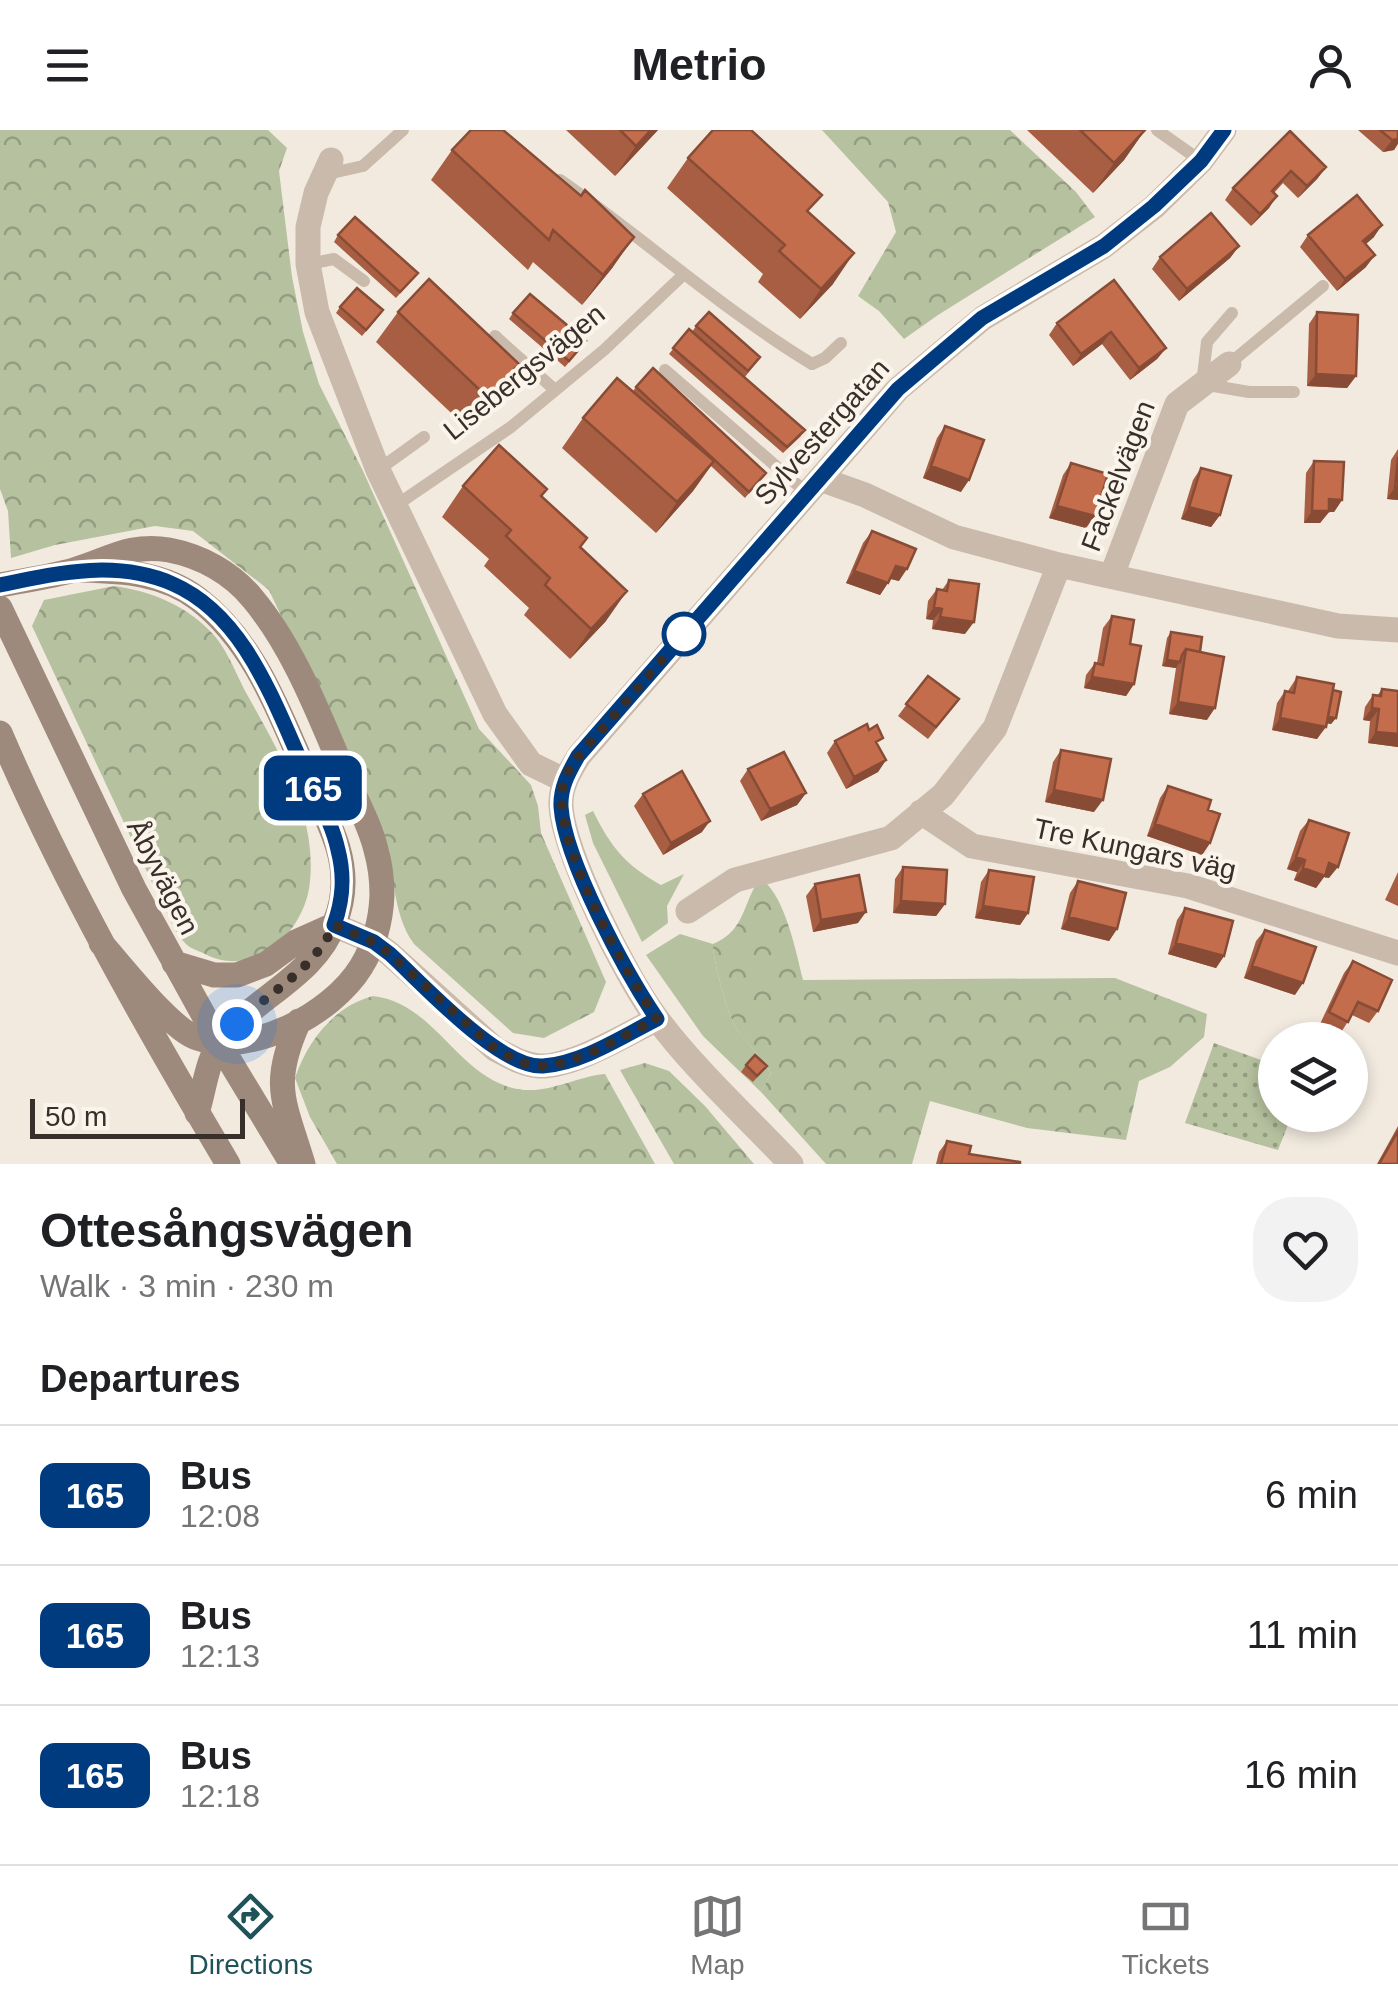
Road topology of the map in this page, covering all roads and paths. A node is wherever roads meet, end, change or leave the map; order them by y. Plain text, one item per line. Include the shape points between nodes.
1 (403, 130) edge
2 (1157, 130) edge
3 (1224, 130) edge
4 (1201, 161) junction
5 (328, 167) joint
6 (553, 175) edge
7 (308, 264) junction
8 (684, 275) junction
9 (364, 280) dead end
10 (1323, 286) dead end
11 (1232, 313) dead end
12 (495, 336) edge
13 (840, 343) dead end
14 (1230, 364) joint
15 (664, 370) dead end
16 (1202, 384) junction
17 (555, 390) junction
18 (1294, 392) dead end
19 (424, 436) dead end
20 (378, 470) junction
21 (813, 486) junction
22 (395, 506) junction
23 (1059, 565) junction
24 (77, 570) junction
25 (1112, 575) junction
26 (0, 585) edge
27 (0, 608) edge
28 (1398, 630) edge
29 (0, 732) edge
30 (564, 780) junction
31 (921, 812) junction
32 (688, 910) dead end
33 (334, 925) junction
34 (101, 942) junction
35 (374, 942) junction
36 (1398, 954) edge
37 (174, 963) junction
38 (657, 1019) junction
39 (299, 1021) junction
40 (219, 1043) junction
41 (197, 1113) junction
42 (228, 1164) edge
43 (292, 1164) edge
44 (302, 1164) edge
45 (790, 1164) edge

1 - 5 lane via 362,166
2 - 4 lane
3 - 4 street, Sylvestergatan
4 - 21 street, Sylvestergatan via 1104,246 982,318 937,354
5 - 7 street via 308,227
6 - 8 lane
7 - 9 lane via 334,259
7 - 20 street via 317,312
8 - 13 lane via 812,364
8 - 17 lane, Lisebergsvägen
10 - 14 lane
11 - 16 lane via 1207,342
12 - 17 lane
14 - 16 street, Fackelvägen
15 - 21 lane
16 - 18 lane
16 - 25 street, Fackelvägen via 1176,404
17 - 22 lane, Lisebergsvägen
19 - 20 lane
20 - 22 street
21 - 23 street via 865,495 954,537
21 - 30 street, Sylvestergatan
22 - 30 street via 495,714 531,764
23 - 25 street
23 - 31 street, Fackelvägen via 995,728 943,795
24 - 26 street
24 - 33 street via 131,572 172,584 211,611 245,649 338,849 343,886
24 - 35 street via 107,555 166,549 202,559 253,598 310,695 376,850 382,893
25 - 28 street via 1338,626
27 - 37 street, Åbyvägen
29 - 34 street
30 - 38 street via 560,804 567,843
31 - 32 street, Fackelvägen via 891,838 735,880
31 - 36 street, Tre Kungars väg via 972,846 1188,886
33 - 35 street
33 - 37 street via 237,975
33 - 40 street via 310,963
34 - 40 street via 178,1026
34 - 41 street
35 - 38 street via 495,1049 518,1061 541,1066 567,1060
35 - 39 street via 343,990
37 - 40 street, Åbyvägen
38 - 45 street
39 - 40 street via 261,1040
39 - 44 street via 281,1076
40 - 41 street
40 - 43 street, Åbyvägen
41 - 42 street

